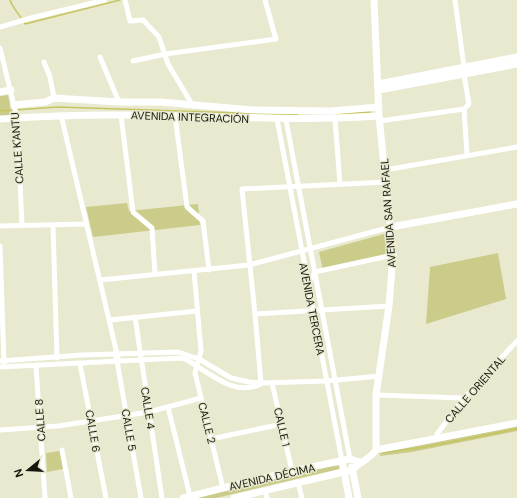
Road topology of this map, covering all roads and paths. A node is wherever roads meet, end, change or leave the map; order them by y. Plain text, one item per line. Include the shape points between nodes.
1 (105, 0) edge
2 (125, 0) edge
3 (265, 0) edge
4 (374, 0) edge
5 (455, 0) edge
6 (0, 28) edge
7 (0, 48) edge
8 (165, 54) junction
9 (100, 57) dead end
10 (517, 57) edge
11 (133, 61) dead end
12 (44, 62) dead end
13 (517, 64) edge
14 (464, 67) junction
15 (464, 75) junction
16 (378, 87) junction
17 (11, 90) junction
18 (0, 92) edge
19 (54, 98) junction
20 (119, 102) junction
21 (193, 106) junction
22 (379, 107) junction
23 (464, 108) junction
24 (15, 111) junction
25 (61, 115) junction
26 (121, 115) junction
27 (175, 116) junction
28 (380, 118) junction
29 (0, 119) edge
30 (277, 119) junction
31 (335, 119) junction
32 (286, 120) junction
33 (517, 147) edge
34 (467, 155) junction
35 (385, 170) junction
36 (386, 182) junction
37 (340, 184) junction
38 (299, 186) junction
39 (290, 187) junction
40 (517, 204) edge
41 (86, 224) junction
42 (22, 225) junction
43 (52, 225) junction
44 (0, 226) edge
45 (391, 227) junction
46 (0, 246) edge
47 (310, 248) junction
48 (301, 251) junction
49 (393, 255) junction
50 (249, 265) junction
51 (209, 270) junction
52 (194, 271) junction
53 (315, 272) junction
54 (155, 274) junction
55 (100, 280) junction
56 (308, 284) junction
57 (389, 306) junction
58 (313, 309) junction
59 (322, 310) junction
60 (197, 311) junction
61 (255, 314) junction
62 (135, 317) junction
63 (110, 320) junction
64 (517, 341) edge
65 (140, 353) junction
66 (57, 358) junction
67 (117, 358) junction
68 (199, 359) junction
69 (141, 360) junction
70 (2, 361) edge
71 (80, 364) junction
72 (196, 365) junction
73 (36, 366) junction
74 (2, 367) edge
75 (380, 376) junction
76 (335, 379) junction
77 (326, 381) junction
78 (262, 383) junction
79 (272, 383) junction
80 (376, 394) junction
81 (201, 398) junction
82 (464, 398) junction
83 (168, 407) junction
84 (149, 412) junction
85 (126, 416) junction
86 (92, 421) junction
87 (517, 423) edge
88 (282, 424) junction
89 (40, 427) junction
90 (0, 430) edge
91 (211, 439) junction
92 (438, 439) junction
93 (62, 450) dead end
94 (376, 450) junction
95 (350, 459) junction
96 (342, 461) junction
97 (360, 462) junction
98 (352, 470) junction
99 (292, 471) junction
100 (344, 472) junction
101 (298, 482) junction
102 (223, 488) junction
103 (265, 490) junction
104 (187, 497) edge
105 (45, 498) edge
106 (71, 498) edge
107 (106, 498) edge
108 (141, 498) edge
109 (162, 498) edge
110 (234, 498) edge
111 (267, 498) edge
112 (302, 498) edge
113 (349, 498) edge
114 (358, 498) edge

1 - 6 street
2 - 8 street via 130,21 143,20 159,37
3 - 8 street via 276,39
4 - 16 street, AVENIDA SAN RAFAEL
5 - 14 street
7 - 17 street, CALLE K'ANTU
8 - 11 street
8 - 21 street via 168,64
9 - 20 street
10 - 14 street
12 - 19 street
13 - 15 street
14 - 16 street
15 - 16 street
15 - 23 street via 469,104
16 - 22 street, AVENIDA SAN RAFAEL
17 - 18 street
17 - 24 street, CALLE K'ANTU
19 - 20 street, AVENIDA INTEGRACIÓN
19 - 24 street, AVENIDA INTEGRACIÓN
20 - 21 street, AVENIDA INTEGRACIÓN via 160,102
21 - 22 street, AVENIDA INTEGRACIÓN via 331,111
22 - 28 street, AVENIDA SAN RAFAEL
23 - 28 street
23 - 34 street
24 - 25 street, AVENIDA INTEGRACIÓN
24 - 29 street, AVENIDA INTEGRACIÓN
24 - 42 street, CALLE K'ANTU
25 - 26 street, AVENIDA INTEGRACIÓN
25 - 41 street, CALLE 5
26 - 27 street, AVENIDA INTEGRACIÓN
26 - 54 street via 133,212 152,228
27 - 30 street, AVENIDA INTEGRACIÓN
27 - 51 street via 187,207 203,221
28 - 31 street, AVENIDA INTEGRACIÓN
28 - 35 street, AVENIDA SAN RAFAEL
30 - 32 street, AVENIDA INTEGRACIÓN
30 - 39 street, AVENIDA TERCERA
31 - 32 street, AVENIDA INTEGRACIÓN
31 - 37 street
32 - 38 street, AVENIDA TERCERA
33 - 34 street
34 - 35 street
35 - 36 street, AVENIDA SAN RAFAEL
36 - 37 street
36 - 45 street, AVENIDA SAN RAFAEL
37 - 38 street
38 - 39 street
38 - 47 street, AVENIDA TERCERA
39 - 48 street, AVENIDA TERCERA
39 - 50 street via 242,189
40 - 45 street
41 - 43 street
41 - 55 street, CALLE 5
42 - 43 street
42 - 44 street
43 - 66 street
45 - 47 street
45 - 49 street, AVENIDA SAN RAFAEL
46 - 70 street
47 - 48 street
47 - 53 street, AVENIDA TERCERA
48 - 50 street
48 - 56 street, AVENIDA TERCERA
49 - 53 street
49 - 57 street, AVENIDA SAN RAFAEL
50 - 51 street
50 - 61 street
51 - 52 street
52 - 54 street
52 - 60 street
53 - 56 street
53 - 59 street, AVENIDA TERCERA
54 - 55 street
55 - 63 street, CALLE 5
56 - 58 street, AVENIDA TERCERA
57 - 59 street
57 - 75 street, AVENIDA SAN RAFAEL
58 - 59 street
58 - 61 street
58 - 77 street, AVENIDA TERCERA
59 - 76 street, AVENIDA TERCERA
60 - 62 street
60 - 68 street via 201,351
61 - 78 street
62 - 63 street
62 - 65 street, CALLE 4
63 - 67 street, CALLE 5
64 - 82 street, CALLE ORIENTAL
65 - 67 street
65 - 68 street via 178,352
65 - 69 street, CALLE 4
66 - 67 street
66 - 70 street
67 - 69 street
67 - 71 street
67 - 85 street, CALLE 5
68 - 72 street
68 - 78 street via 231,378
69 - 72 street via 181,358
69 - 84 street, CALLE 4
70 - 74 street
71 - 73 street
71 - 86 street, CALLE 6
72 - 78 street via 234,387 251,389
72 - 81 street, CALLE 2 via 195,373
73 - 74 street
73 - 89 street, CALLE 8
75 - 76 street
75 - 80 street, AVENIDA SAN RAFAEL
76 - 77 street
76 - 95 street, AVENIDA TERCERA
77 - 79 street
77 - 96 street, AVENIDA TERCERA
78 - 79 street
79 - 88 street, CALLE 1
80 - 82 street
80 - 94 street, AVENIDA SAN RAFAEL
81 - 83 street
81 - 91 street, CALLE 2
82 - 92 street, CALLE ORIENTAL via 437,434
83 - 84 street
83 - 104 street
84 - 85 street
84 - 109 street, CALLE 4
85 - 86 street
85 - 108 street, CALLE 5
86 - 89 street
86 - 107 street, CALLE 6
87 - 92 street
88 - 91 street
88 - 99 street, CALLE 1
89 - 90 street
89 - 105 street, CALLE 8
91 - 102 street, CALLE 2
92 - 94 street
93 - 106 street
94 - 97 street via 373,456
95 - 96 street, AVENIDA DÉCIMA
95 - 97 street
95 - 98 street, AVENIDA TERCERA
96 - 99 street, AVENIDA DÉCIMA
96 - 100 street, AVENIDA TERCERA
97 - 98 street
98 - 100 street, AVENIDA DÉCIMA
98 - 114 street, AVENIDA TERCERA
99 - 102 street, AVENIDA DÉCIMA
100 - 101 street, AVENIDA DÉCIMA
100 - 113 street, AVENIDA TERCERA
101 - 103 street, AVENIDA DÉCIMA
101 - 112 street
102 - 104 street, AVENIDA DÉCIMA
103 - 110 street, AVENIDA DÉCIMA
103 - 111 street

